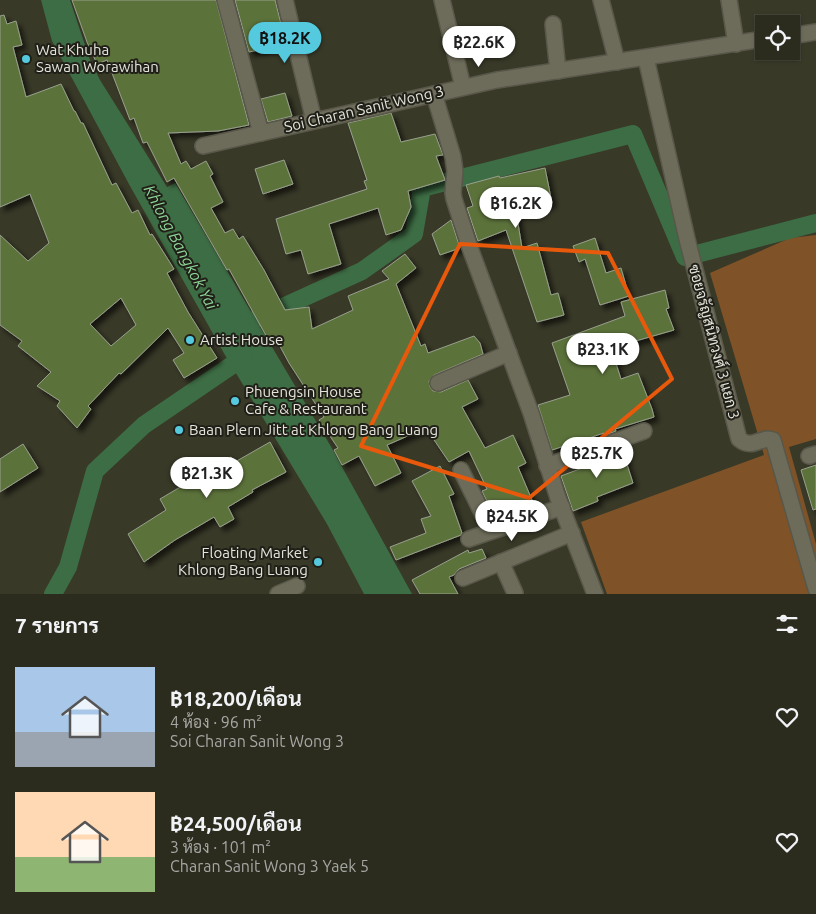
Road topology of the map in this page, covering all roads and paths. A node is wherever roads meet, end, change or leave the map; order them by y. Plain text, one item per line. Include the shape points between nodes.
1 (225, 0) edge
2 (285, 0) edge
3 (442, 0) edge
4 (601, 0) edge
5 (729, 0) edge
6 (553, 24) dead end
7 (816, 32) edge
8 (800, 35) edge
9 (755, 41) edge
10 (736, 44) junction
11 (646, 58) junction
12 (617, 62) junction
13 (558, 71) junction
14 (463, 87) junction
15 (434, 94) junction
16 (314, 121) junction
17 (261, 132) junction
18 (203, 146) dead end
19 (509, 353) junction
20 (438, 383) dead end
21 (644, 431) dead end
22 (547, 466) junction
23 (462, 470) dead end
24 (562, 507) junction
25 (491, 531) junction
26 (572, 533) junction
27 (469, 539) dead end
28 (501, 562) junction
29 (463, 578) dead end
30 (298, 586) dead end
31 (816, 589) edge
32 (515, 593) edge
33 (278, 594) edge
34 (595, 594) edge

1 - 17 street
2 - 16 street
3 - 14 street
4 - 12 street
5 - 10 street
6 - 13 street
7 - 8 street
9 - 10 street, Soi Charan Sanit Wong 3
10 - 11 street, Soi Charan Sanit Wong 3
11 - 12 street, Soi Charan Sanit Wong 3
11 - 31 street, ซอยจรัญสนิทวงศ์ 3 แยก 3 via 687,240 740,439 750,444 769,438 773,440
12 - 13 street, Soi Charan Sanit Wong 3
13 - 14 street, Soi Charan Sanit Wong 3
14 - 15 street, Soi Charan Sanit Wong 3
15 - 16 street, Soi Charan Sanit Wong 3
15 - 19 street via 453,157 453,193
16 - 17 street, Soi Charan Sanit Wong 3
17 - 18 street, Soi Charan Sanit Wong 3
19 - 20 street
19 - 22 street
21 - 22 street
22 - 24 street
23 - 25 street
24 - 25 street
24 - 26 street
25 - 27 street
26 - 28 street
26 - 34 street
28 - 29 street
28 - 32 street
30 - 33 street

